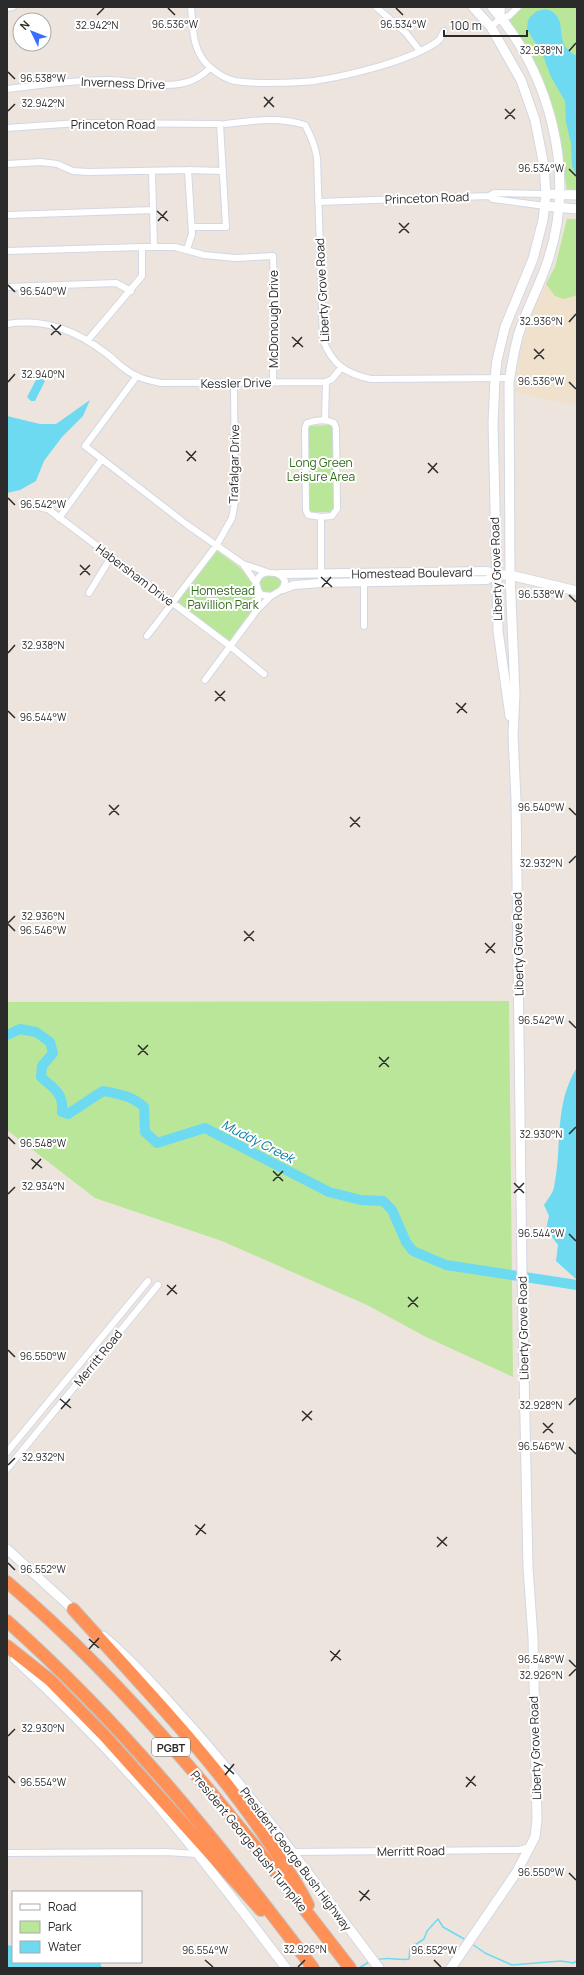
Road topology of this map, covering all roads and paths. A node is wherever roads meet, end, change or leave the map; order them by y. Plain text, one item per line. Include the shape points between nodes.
1 (13, 7) edge
2 (191, 7) edge
3 (376, 7) edge
4 (472, 7) edge
5 (492, 7) edge
6 (502, 7) edge
7 (518, 7) edge
8 (7, 8) edge
9 (501, 18) junction
10 (491, 27) junction
11 (444, 31) dead end
12 (420, 51) junction
13 (210, 68) junction
14 (7, 89) edge
15 (222, 124) junction
16 (305, 125) joint
17 (7, 128) edge
18 (7, 164) edge
19 (188, 170) junction
20 (152, 171) junction
21 (223, 171) junction
22 (546, 194) junction
23 (561, 195) junction
24 (577, 195) edge
25 (489, 196) junction
26 (318, 202) junction
27 (545, 206) junction
28 (559, 208) junction
29 (577, 209) edge
30 (153, 210) junction
31 (7, 215) edge
32 (192, 227) junction
33 (142, 247) junction
34 (154, 247) junction
35 (187, 249) junction
36 (7, 251) edge
37 (7, 287) edge
38 (131, 291) junction
39 (7, 324) edge
40 (88, 340) junction
41 (341, 368) junction
42 (137, 376) junction
43 (495, 378) junction
44 (510, 378) junction
45 (273, 382) junction
46 (326, 382) junction
47 (234, 383) junction
48 (325, 420) junction
49 (102, 459) junction
50 (42, 508) dead end
51 (321, 516) junction
52 (59, 518) junction
53 (216, 546) junction
54 (111, 557) junction
55 (243, 564) junction
56 (267, 572) junction
57 (280, 574) junction
58 (364, 574) junction
59 (496, 575) junction
60 (510, 575) junction
61 (321, 579) junction
62 (364, 582) junction
63 (256, 583) junction
64 (283, 589) junction
65 (577, 591) edge
66 (259, 592) junction
67 (89, 593) dead end
68 (271, 596) junction
69 (173, 603) junction
70 (257, 610) junction
71 (364, 626) dead end
72 (147, 636) dead end
73 (230, 646) junction
74 (264, 674) dead end
75 (205, 680) dead end
76 (513, 735) junction
77 (148, 1280) dead end
78 (158, 1284) dead end
79 (7, 1452) edge
80 (7, 1469) edge
81 (7, 1548) edge
82 (7, 1582) edge
83 (73, 1609) junction
84 (7, 1621) edge
85 (7, 1646) edge
86 (7, 1651) edge
87 (530, 1847) junction
88 (292, 1852) junction
89 (7, 1853) edge
90 (197, 1854) junction
91 (280, 1924) junction
92 (318, 1926) junction
93 (286, 1968) edge
94 (313, 1968) edge
95 (350, 1968) edge
96 (379, 1968) edge
97 (451, 1968) edge

1 - 8 street
2 - 13 street via 195,46
3 - 12 street via 406,33
4 - 10 main road, Liberty Grove Road
5 - 9 main road, Liberty Grove Road
6 - 9 street
7 - 9 street via 509,16
9 - 10 street
9 - 23 main road, Liberty Grove Road via 523,49 543,96 554,139
10 - 22 main road, Liberty Grove Road via 521,80 535,120 544,166
11 - 12 street via 439,40
12 - 13 street via 374,68 313,81 240,82 226,78
13 - 14 street, Inverness Drive via 202,75 184,83 80,80
15 - 16 street, Princeton Road via 290,120
15 - 17 street, Princeton Road via 78,124
15 - 21 street
16 - 26 street, Liberty Grove Road via 315,143
18 - 20 street via 41,162 57,164 73,171
19 - 20 street
19 - 21 street
19 - 32 street
20 - 30 street
21 - 32 street via 226,227
22 - 23 main road, Princeton Road
22 - 25 street, Princeton Road via 494,193
22 - 27 main road, Liberty Grove Road
23 - 24 main road, Princeton Road
23 - 28 main road, Liberty Grove Road
25 - 26 street, Princeton Road
25 - 27 street, Princeton Road
26 - 41 street, Liberty Grove Road via 323,340 330,355
27 - 28 main road, Princeton Road
27 - 43 main road, Liberty Grove Road via 530,267 505,327
28 - 29 main road, Princeton Road
28 - 44 main road, Liberty Grove Road via 550,256 519,334
30 - 31 street
30 - 34 street
32 - 35 street
33 - 34 street
33 - 36 street
33 - 38 street via 142,276
34 - 35 street
35 - 45 street, McDonough Drive via 204,255 235,258 273,256
37 - 38 street via 116,283
38 - 40 street
39 - 40 street, Kessler Drive via 22,321 44,323
40 - 42 street, Kessler Drive
41 - 43 street, Liberty Grove Road via 360,377 378,379
41 - 46 street
42 - 47 street, Kessler Drive via 161,383
42 - 49 street, Homestead Boulevard via 85,446
43 - 44 street, Liberty Grove Road
43 - 59 main road, Liberty Grove Road via 493,424
44 - 60 main road, Liberty Grove Road
45 - 46 street, Kessler Drive
45 - 47 street, Kessler Drive
46 - 48 street
47 - 53 street, Trafalgar Drive via 235,502 232,518
48 - 51 street via 334,423 336,428 337,509 332,516
48 - 51 street via 307,423 305,428 306,510 308,515
49 - 52 street
49 - 53 street, Homestead Boulevard
50 - 52 street, Habersham Drive via 48,509
51 - 61 street
52 - 54 street, Habersham Drive
53 - 55 street, Homestead Boulevard
53 - 69 street, Trafalgar Drive
54 - 67 street
54 - 69 street, Habersham Drive
55 - 56 street, Homestead Boulevard
55 - 63 street, Homestead Boulevard
56 - 57 street, Homestead Boulevard
56 - 63 street via 260,575
57 - 61 street, Homestead Boulevard
57 - 64 street via 284,581
58 - 59 street, Homestead Boulevard via 488,571
58 - 61 street, Homestead Boulevard
58 - 62 street
59 - 60 main road
59 - 62 street, Homestead Boulevard via 487,580
59 - 76 main road, Liberty Grove Road via 498,631
60 - 65 main road
60 - 76 main road, Liberty Grove Road via 515,694
61 - 62 street, Homestead Boulevard
61 - 64 street, Homestead Boulevard
62 - 71 street
63 - 66 street, Homestead Boulevard
64 - 68 street, Homestead Boulevard
66 - 68 street
66 - 70 street
68 - 70 street, Homestead Boulevard
69 - 72 street, Trafalgar Drive
69 - 73 street, Habersham Drive
70 - 73 street, Homestead Boulevard
73 - 74 street, Habersham Drive
73 - 75 street, Homestead Boulevard
76 - 87 main road, Liberty Grove Road via 528,1568 536,1804 535,1837
77 - 79 street, Merritt Road
78 - 80 street, Merritt Road
81 - 83 main road, President George Bush Highway
82 - 92 highway, President George Bush Turnpike / PGBT via 72,1640 158,1732 240,1827
83 - 88 main road, President George Bush Highway via 122,1652 212,1750 254,1800
83 - 92 highway via 246,1807 298,1884
84 - 91 highway, PGBT via 88,1698 157,1772 222,1849
85 - 91 highway via 50,1680 90,1720 270,1920
86 - 90 main road via 52,1693 119,1764 160,1808
87 - 88 street, Merritt Road via 519,1850
87 - 97 main road, Liberty Grove Road via 511,1883
88 - 96 main road, President George Bush Highway
89 - 90 street
90 - 93 main road
91 - 94 highway, PGBT
92 - 95 highway, President George Bush Turnpike / PGBT

